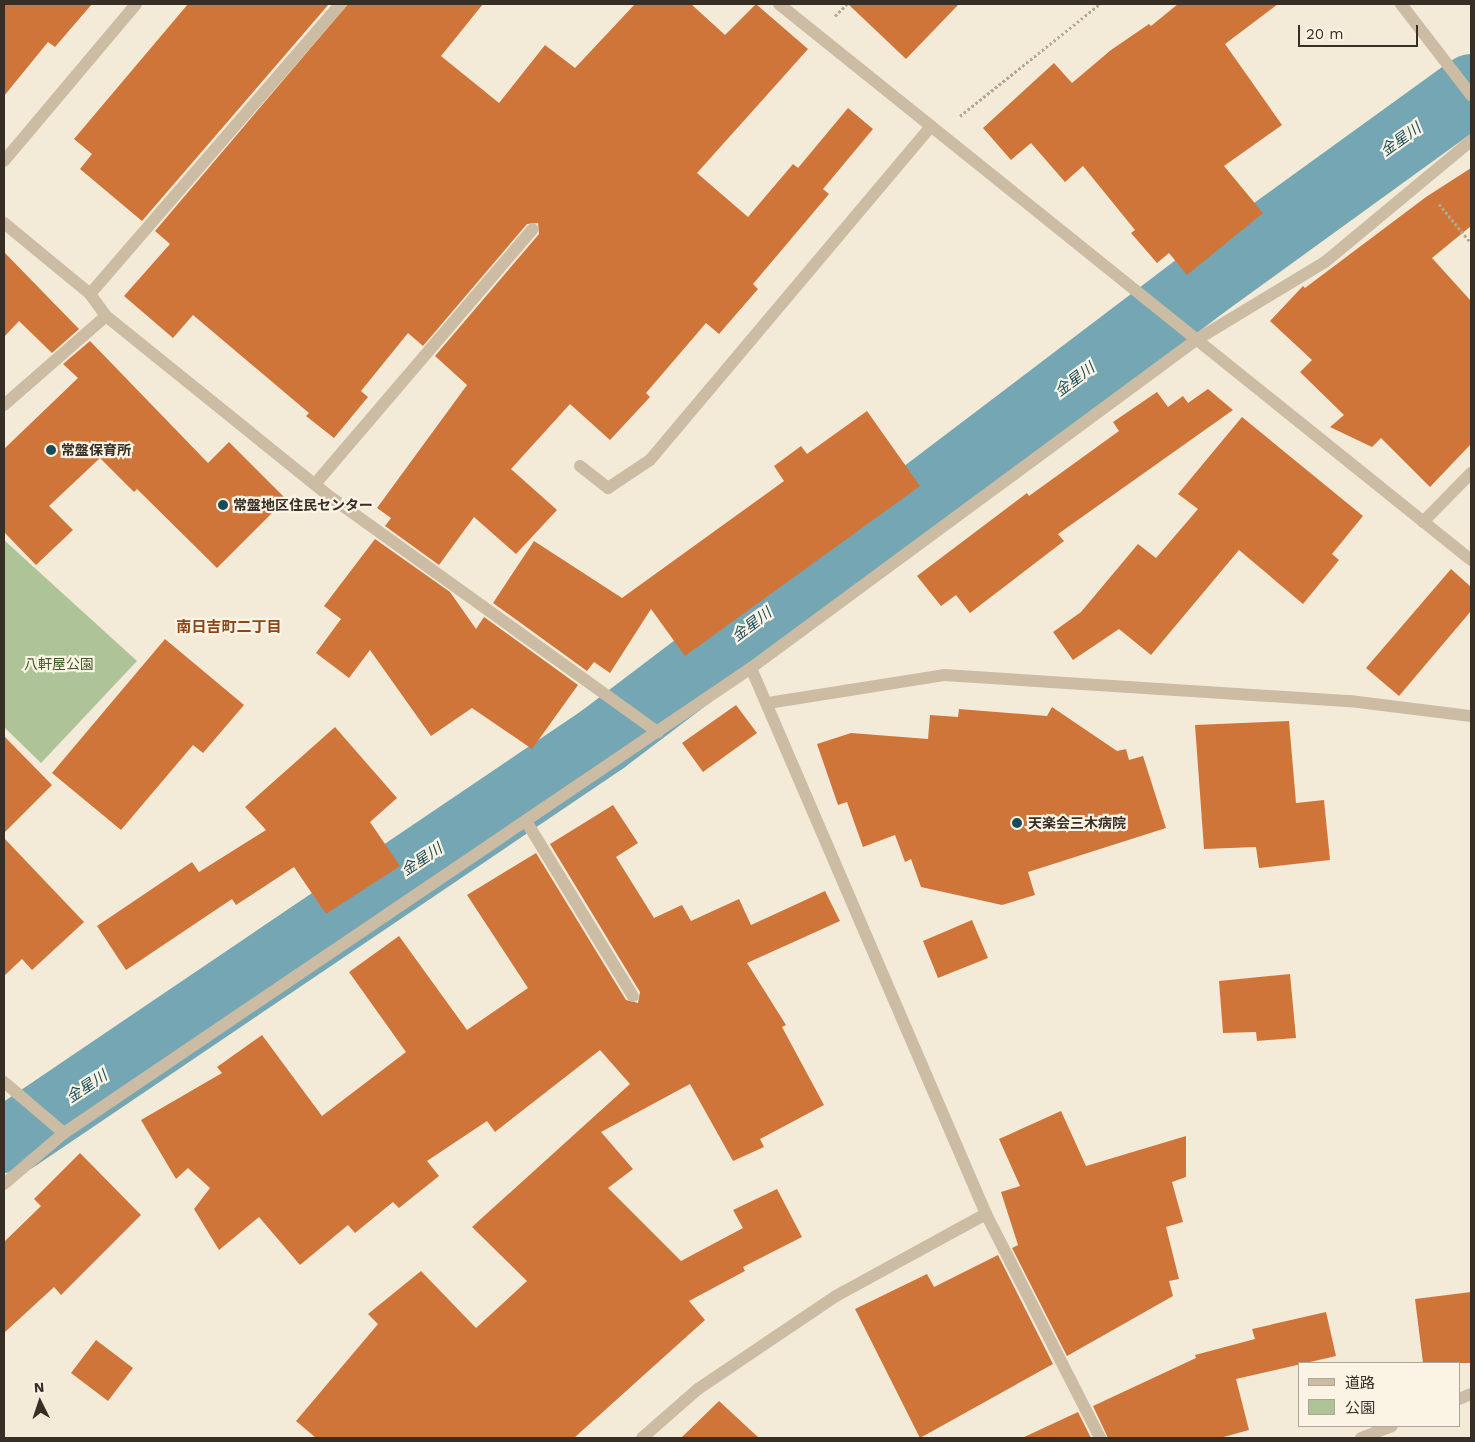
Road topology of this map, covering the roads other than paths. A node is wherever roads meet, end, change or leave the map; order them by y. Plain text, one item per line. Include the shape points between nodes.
1 (136, 4) edge
2 (340, 4) edge
3 (779, 4) edge
4 (1401, 4) edge
5 (1471, 95) edge
6 (935, 130) junction
7 (1471, 141) edge
8 (4, 160) edge
9 (4, 223) edge
10 (533, 229) dead end
11 (90, 294) junction
12 (106, 316) junction
13 (1196, 340) junction
14 (4, 405) edge
15 (580, 466) dead end
16 (1471, 472) edge
17 (315, 484) junction
18 (1423, 522) junction
19 (1471, 560) edge
20 (751, 668) junction
21 (768, 704) junction
22 (1471, 716) edge
23 (658, 732) junction
24 (526, 821) junction
25 (633, 996) dead end
26 (4, 1082) edge
27 (64, 1133) junction
28 (4, 1184) edge
29 (986, 1214) junction
30 (1389, 1427) edge
31 (642, 1438) edge
32 (1100, 1438) edge
33 (1360, 1438) edge

1 - 8 street
2 - 11 street
3 - 6 street
4 - 5 street
6 - 13 street
6 - 15 street via 650,460 608,488
7 - 13 street via 1325,262
9 - 11 street
10 - 17 street
11 - 12 street
12 - 14 street
12 - 17 street
13 - 18 street
13 - 20 street
16 - 18 street
17 - 23 street
18 - 19 street
20 - 21 street
20 - 23 street
21 - 22 street via 944,675 1350,701
21 - 29 street
23 - 24 street
24 - 25 street
24 - 27 street
26 - 27 street
27 - 28 street
29 - 31 street via 836,1296 698,1389
29 - 32 street
30 - 33 street

